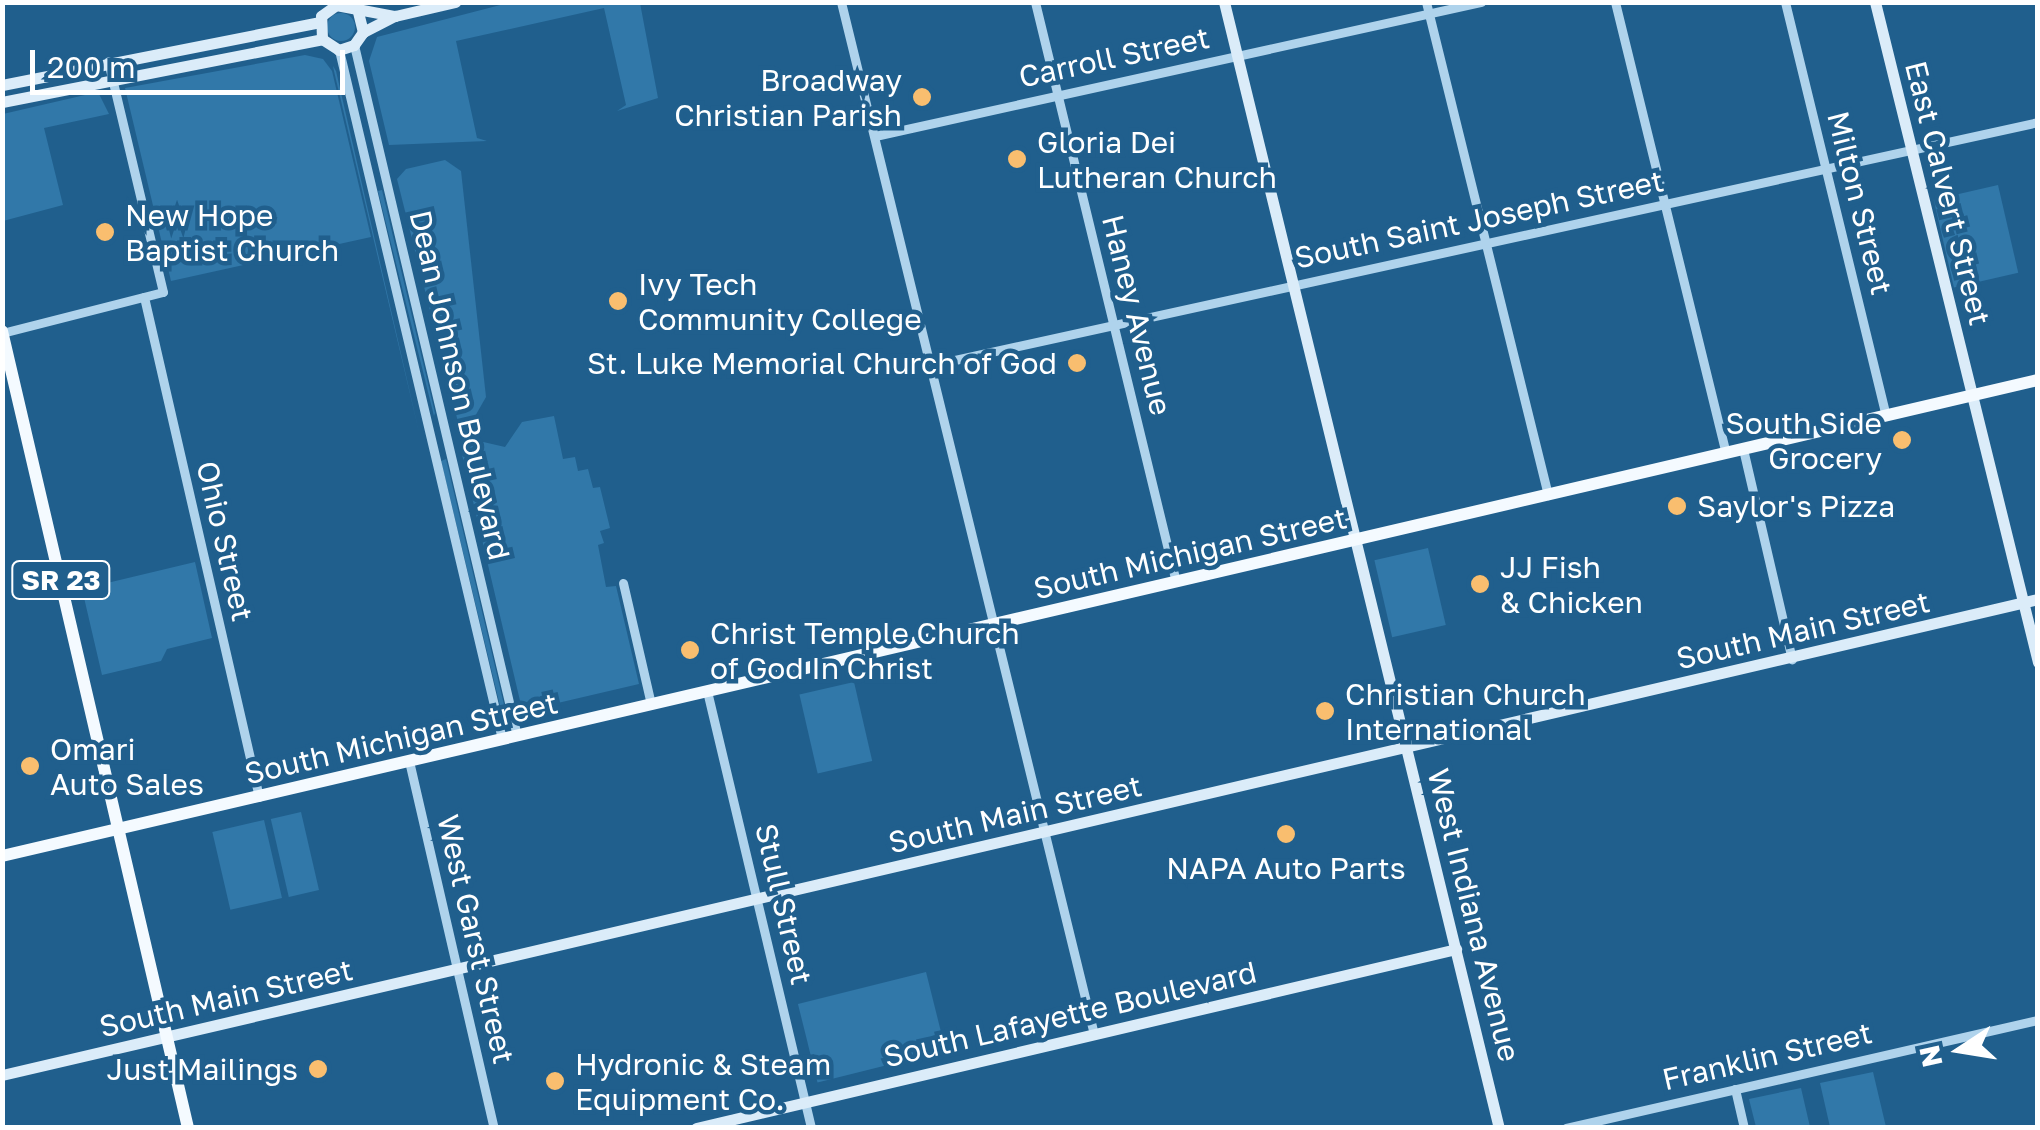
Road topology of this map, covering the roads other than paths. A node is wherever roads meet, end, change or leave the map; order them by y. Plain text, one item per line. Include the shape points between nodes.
1 (456, 2) edge
2 (842, 2) edge
3 (1035, 2) edge
4 (1224, 2) edge
5 (1426, 2) edge
6 (1481, 2) edge
7 (1615, 2) edge
8 (1785, 2) edge
9 (1875, 2) edge
10 (415, 7) edge
11 (358, 12) junction
12 (1429, 14) junction
13 (394, 16) junction
14 (319, 22) junction
15 (363, 32) junction
16 (322, 40) junction
17 (354, 45) junction
18 (339, 50) junction
19 (1237, 56) junction
20 (108, 61) junction
21 (112, 76) junction
22 (2, 85) edge
23 (1058, 95) junction
24 (2, 102) edge
25 (2038, 122) edge
26 (876, 136) junction
27 (1911, 150) junction
28 (1825, 169) junction
29 (1665, 204) junction
30 (1486, 244) junction
31 (1293, 286) junction
32 (144, 297) junction
33 (1114, 325) junction
34 (3, 332) edge
35 (932, 365) junction
36 (2038, 380) edge
37 (1971, 395) junction
38 (1886, 415) junction
39 (1743, 449) junction
40 (1726, 453) junction
41 (1548, 495) junction
42 (1356, 540) junction
43 (1176, 582) junction
44 (623, 584) dead end
45 (2038, 599) edge
46 (2022, 602) junction
47 (995, 624) junction
48 (1792, 659) junction
49 (2038, 662) edge
50 (707, 691) junction
51 (651, 704) junction
52 (517, 736) junction
53 (502, 740) junction
54 (1408, 748) junction
55 (408, 761) junction
56 (259, 797) junction
57 (118, 830) junction
58 (1045, 833) junction
59 (2, 856) edge
60 (757, 900) junction
61 (1456, 949) junction
62 (457, 969) junction
63 (2038, 1020) edge
64 (1094, 1034) junction
65 (167, 1036) junction
66 (2, 1075) edge
67 (1735, 1089) junction
68 (805, 1103) junction
69 (188, 1128) edge
70 (494, 1128) edge
71 (696, 1128) edge
72 (811, 1128) edge
73 (1500, 1128) edge
74 (1566, 1128) edge
75 (1744, 1128) edge

1 - 10 street
2 - 26 street
3 - 23 street, Haney Avenue
4 - 19 street, West Indiana Avenue
5 - 12 street
6 - 12 street, Carroll Street
7 - 29 street
8 - 28 street, Milton Street
9 - 27 street, East Calvert Street
10 - 13 street
11 - 13 street
11 - 14 street via 336,5
11 - 15 street
12 - 19 street, Carroll Street
12 - 30 street
13 - 15 street
14 - 16 street
14 - 20 street
15 - 17 street
16 - 18 street
16 - 21 street
17 - 18 street
17 - 52 street, Dean Johnson Boulevard
18 - 53 street, Dean Johnson Boulevard
19 - 23 street, Carroll Street
19 - 31 street, West Indiana Avenue
20 - 21 street
20 - 22 street
21 - 24 street
21 - 32 street via 163,292
23 - 26 street, Carroll Street
23 - 33 street, Haney Avenue
25 - 27 street, South Saint Joseph Street
26 - 35 street
27 - 28 street, South Saint Joseph Street
27 - 37 street, East Calvert Street
28 - 29 street, South Saint Joseph Street
28 - 38 street, Milton Street
29 - 30 street, South Saint Joseph Street
29 - 40 street
30 - 31 street, South Saint Joseph Street
30 - 41 street
31 - 33 street, South Saint Joseph Street
31 - 42 street, West Indiana Avenue
32 - 34 street
32 - 56 street, Ohio Street
33 - 35 street, South Saint Joseph Street
33 - 43 street, Haney Avenue
34 - 57 main road, SR 23
35 - 47 street
36 - 37 main road, South Michigan Street
37 - 38 main road, South Michigan Street
37 - 46 street, East Calvert Street
38 - 39 main road, South Michigan Street
39 - 40 main road, South Michigan Street
39 - 48 street
40 - 41 main road, South Michigan Street
41 - 42 main road, South Michigan Street
42 - 43 main road, South Michigan Street
42 - 54 street, West Indiana Avenue
43 - 47 main road, South Michigan Street
44 - 51 street
45 - 46 street, South Main Street
46 - 48 street, South Main Street
46 - 49 street, East Calvert Street
47 - 50 main road, South Michigan Street
47 - 58 street
48 - 54 street, South Main Street
50 - 51 main road, South Michigan Street
50 - 60 street, Stull Street
51 - 52 main road, South Michigan Street
52 - 53 main road, South Michigan Street
53 - 55 main road, South Michigan Street
54 - 58 street, South Main Street
54 - 61 street, West Indiana Avenue
55 - 56 main road, South Michigan Street
55 - 62 street, West Garst Street
56 - 57 main road, South Michigan Street
57 - 59 main road, South Michigan Street
57 - 65 main road, SR 23
58 - 60 street, South Main Street
58 - 64 street
60 - 62 street, South Main Street
60 - 68 street, Stull Street
61 - 64 street, South Lafayette Boulevard
61 - 73 street, West Indiana Avenue
62 - 65 street, South Main Street
62 - 70 street, West Garst Street
63 - 67 street, Franklin Street
64 - 68 street, South Lafayette Boulevard
65 - 66 street, South Main Street
65 - 69 main road, SR 23
67 - 74 street, Franklin Street
67 - 75 street
68 - 71 street, South Lafayette Boulevard
68 - 72 street, Stull Street

